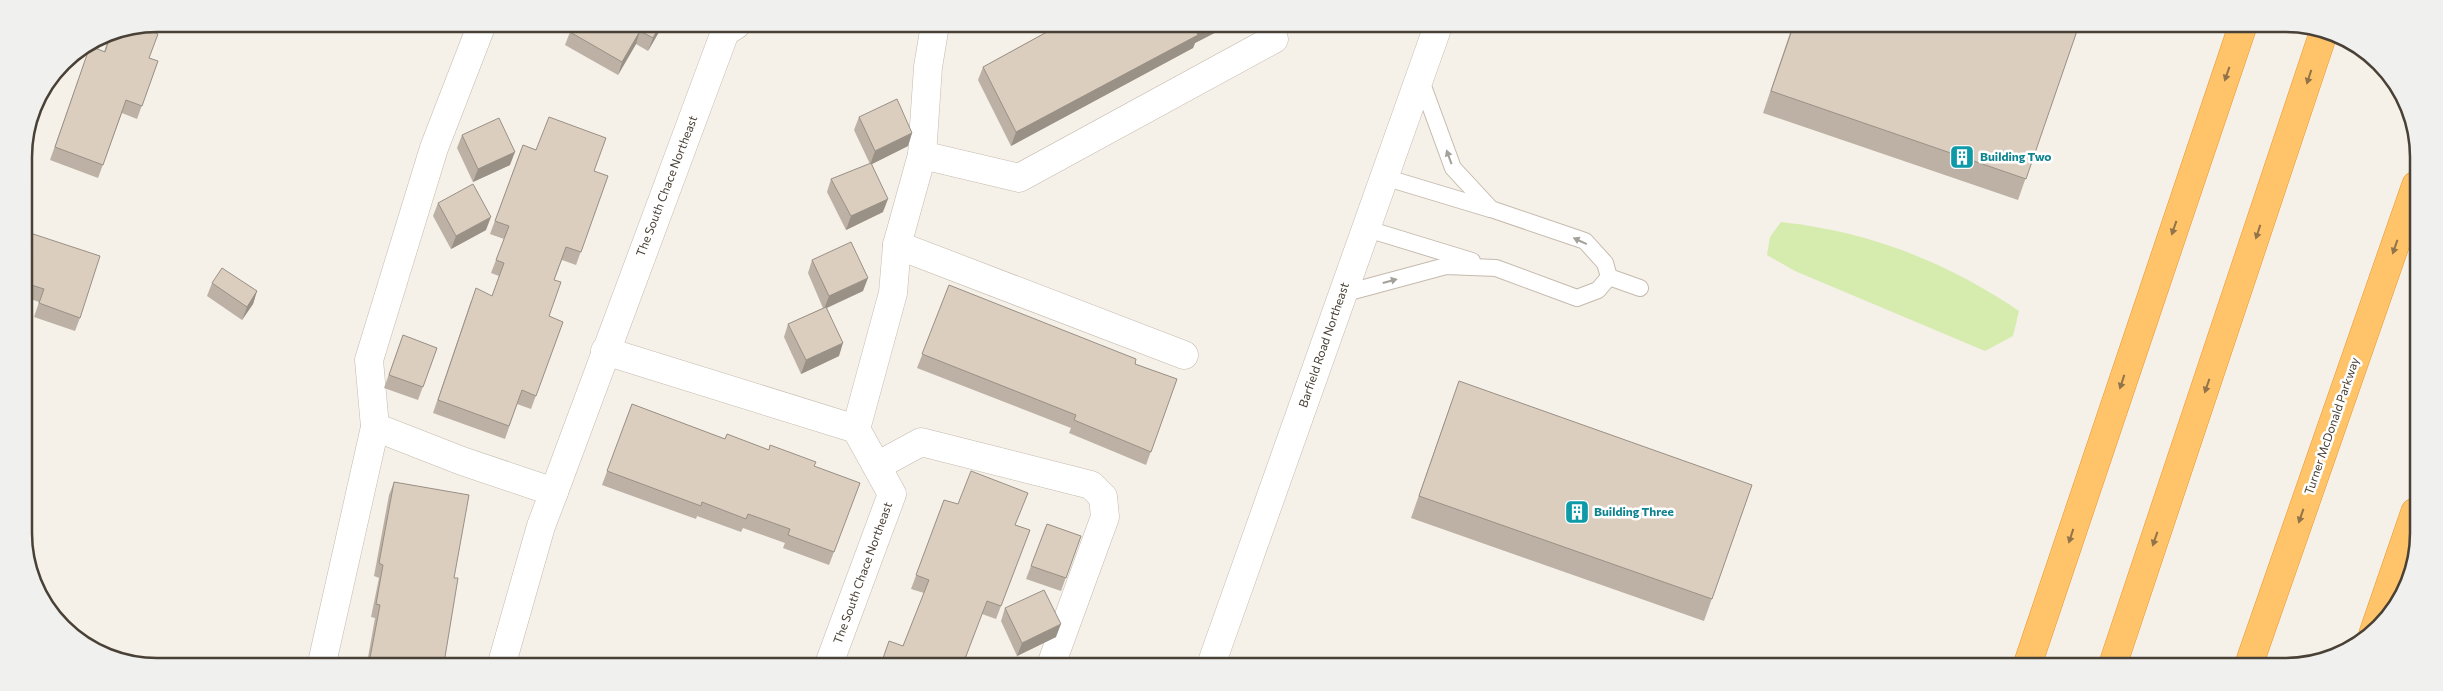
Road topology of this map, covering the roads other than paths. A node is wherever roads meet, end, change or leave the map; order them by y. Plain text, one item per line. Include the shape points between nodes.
1 (479, 33) edge
2 (725, 33) edge
3 (934, 33) edge
4 (1435, 33) edge
5 (2240, 33) edge
6 (1274, 38) dead end
7 (2322, 38) edge
8 (1420, 76) junction
9 (922, 155) junction
10 (1384, 177) junction
11 (2410, 201) edge
12 (1502, 213) junction
13 (1364, 228) junction
14 (897, 245) junction
15 (1496, 268) junction
16 (1609, 277) junction
17 (1640, 288) dead end
18 (1342, 294) junction
19 (605, 351) junction
20 (1184, 354) dead end
21 (375, 427) junction
22 (856, 429) junction
23 (876, 466) junction
24 (554, 492) junction
25 (2410, 527) edge
26 (2379, 616) edge
27 (323, 658) edge
28 (504, 658) edge
29 (832, 658) edge
30 (1053, 658) edge
31 (1213, 658) edge
32 (2031, 658) edge
33 (2115, 658) edge
34 (2251, 658) edge

1 - 21 street via 434,148 369,360
2 - 19 street, The South Chace Northeast
3 - 9 street via 928,67
4 - 8 street, Barfield Road Northeast
5 -> 32 highway
6 - 9 street via 1019,178
7 -> 33 highway
8 - 10 street, Barfield Road Northeast
12 -> 8 lane via 1491,209 1453,168
9 - 14 street
10 - 12 lane
10 - 13 street, Barfield Road Northeast
11 -> 34 highway, Turner McDonald Parkway
16 -> 12 lane via 1605,263 1585,241
13 - 15 lane
13 - 18 street, Barfield Road Northeast
14 - 20 street
14 - 22 street via 893,293
15 - 16 lane via 1577,298 1598,290
18 -> 15 lane via 1446,266
16 - 17 lane
18 - 31 street, Barfield Road Northeast
19 - 22 street
19 - 24 street, The South Chace Northeast
21 - 24 street
21 - 27 street
22 - 23 street, The South Chace Northeast
23 - 29 street, The South Chace Northeast via 892,494
23 - 30 street via 922,442 1091,486 1103,497 1105,517
24 - 28 street, The South Chace Northeast via 541,526
25 - 26 highway

